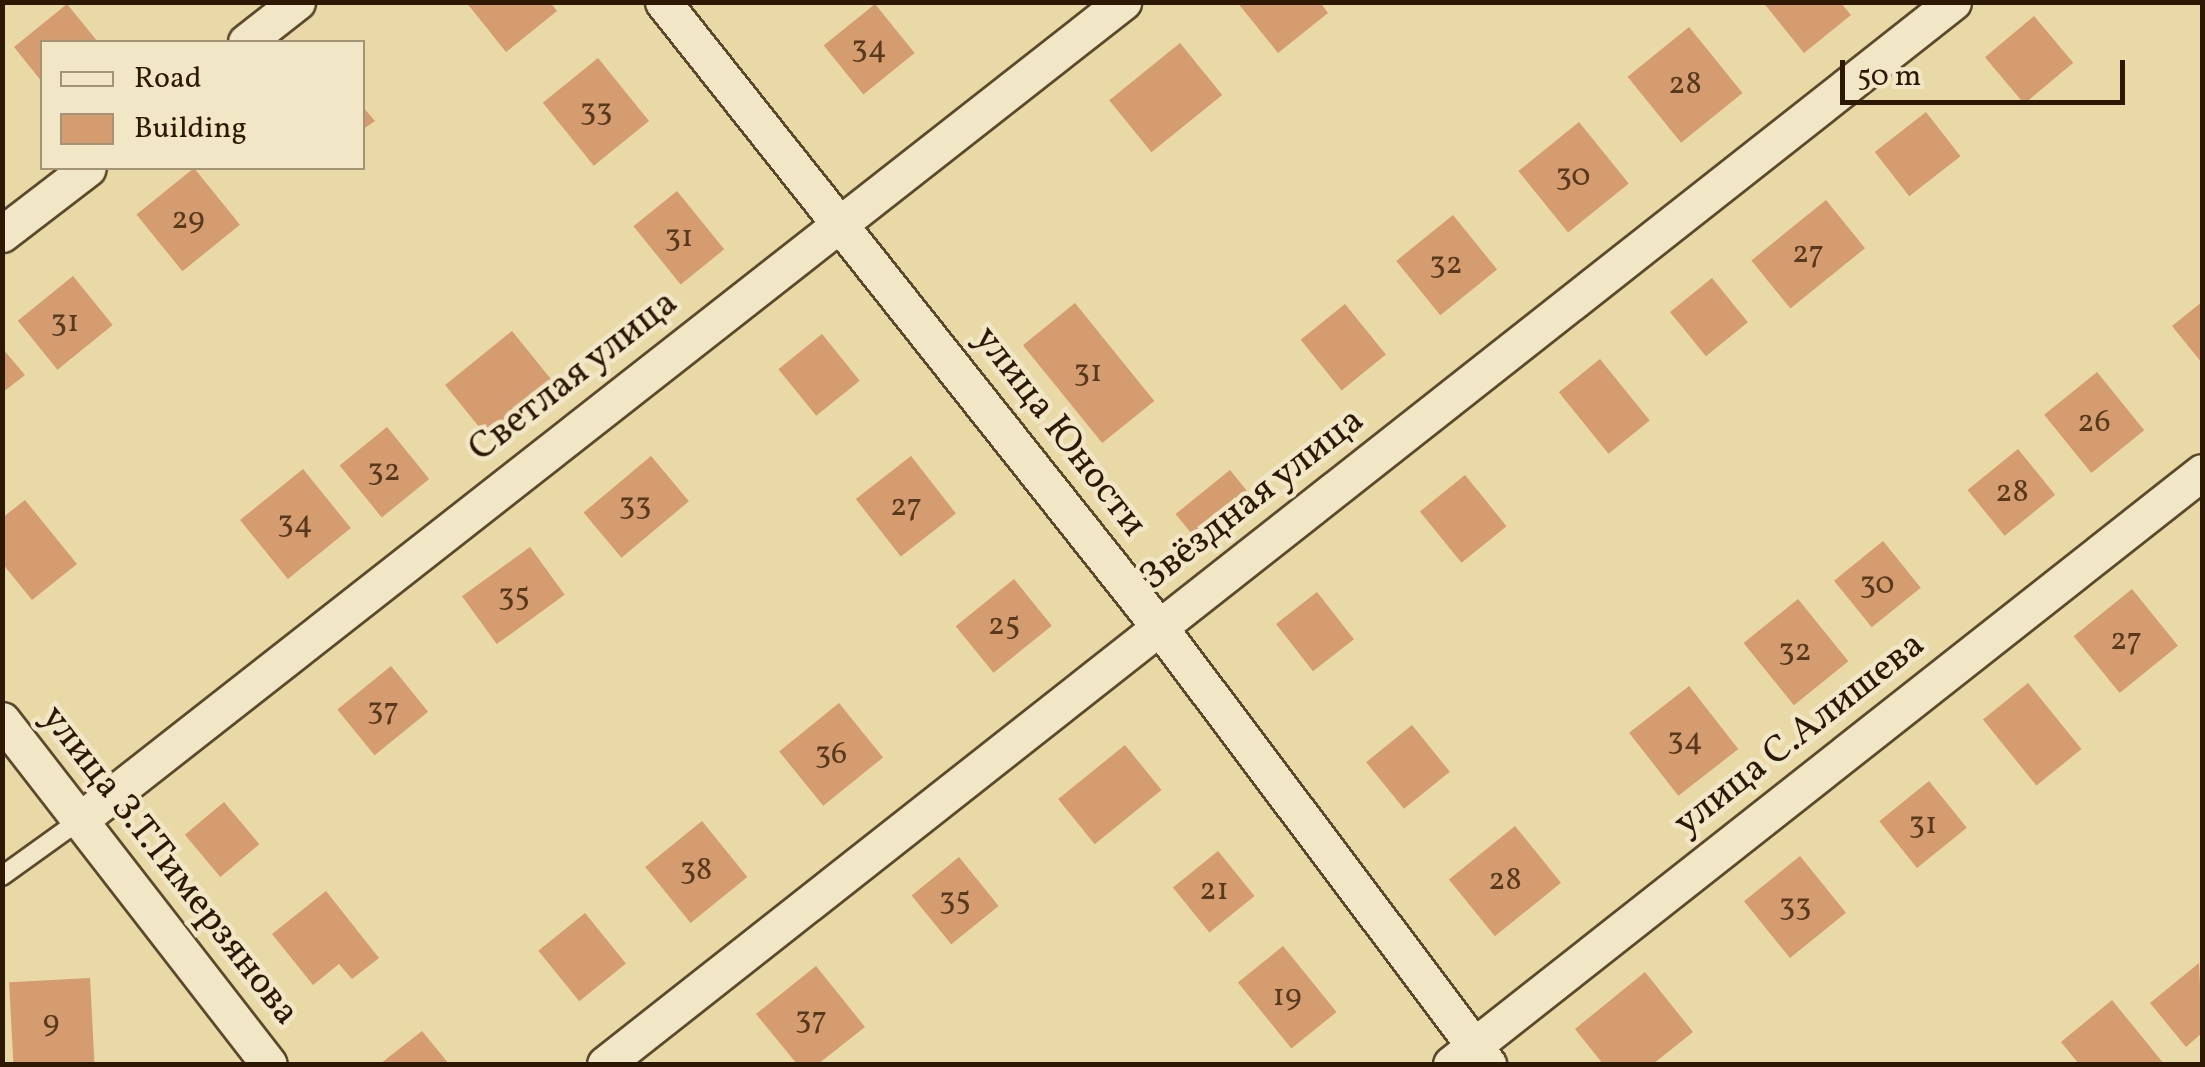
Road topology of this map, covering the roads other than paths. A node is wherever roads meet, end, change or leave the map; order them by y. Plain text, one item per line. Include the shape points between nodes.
1 (297, 2) edge
2 (663, 2) edge
3 (1123, 2) edge
4 (1954, 2) edge
5 (249, 40) edge
6 (85, 170) edge
7 (838, 223) junction
8 (2, 234) edge
9 (2202, 472) edge
10 (1160, 628) junction
11 (2, 720) edge
12 (80, 820) junction
13 (2, 876) edge
14 (1471, 1059) edge
15 (269, 1064) edge
16 (604, 1064) edge

1 - 5 street
2 - 7 street, улица Юности
3 - 7 street, Светлая улица
4 - 10 street, Звёздная улица
6 - 8 street
7 - 10 street, улица Юности
7 - 12 street, Светлая улица
9 - 14 street, улица С.Алишева
10 - 14 street, улица Юности
10 - 16 street, Звёздная улица
11 - 12 street, улица З.Т.Тимерзянова
12 - 13 lane
12 - 15 street, улица З.Т.Тимерзянова

